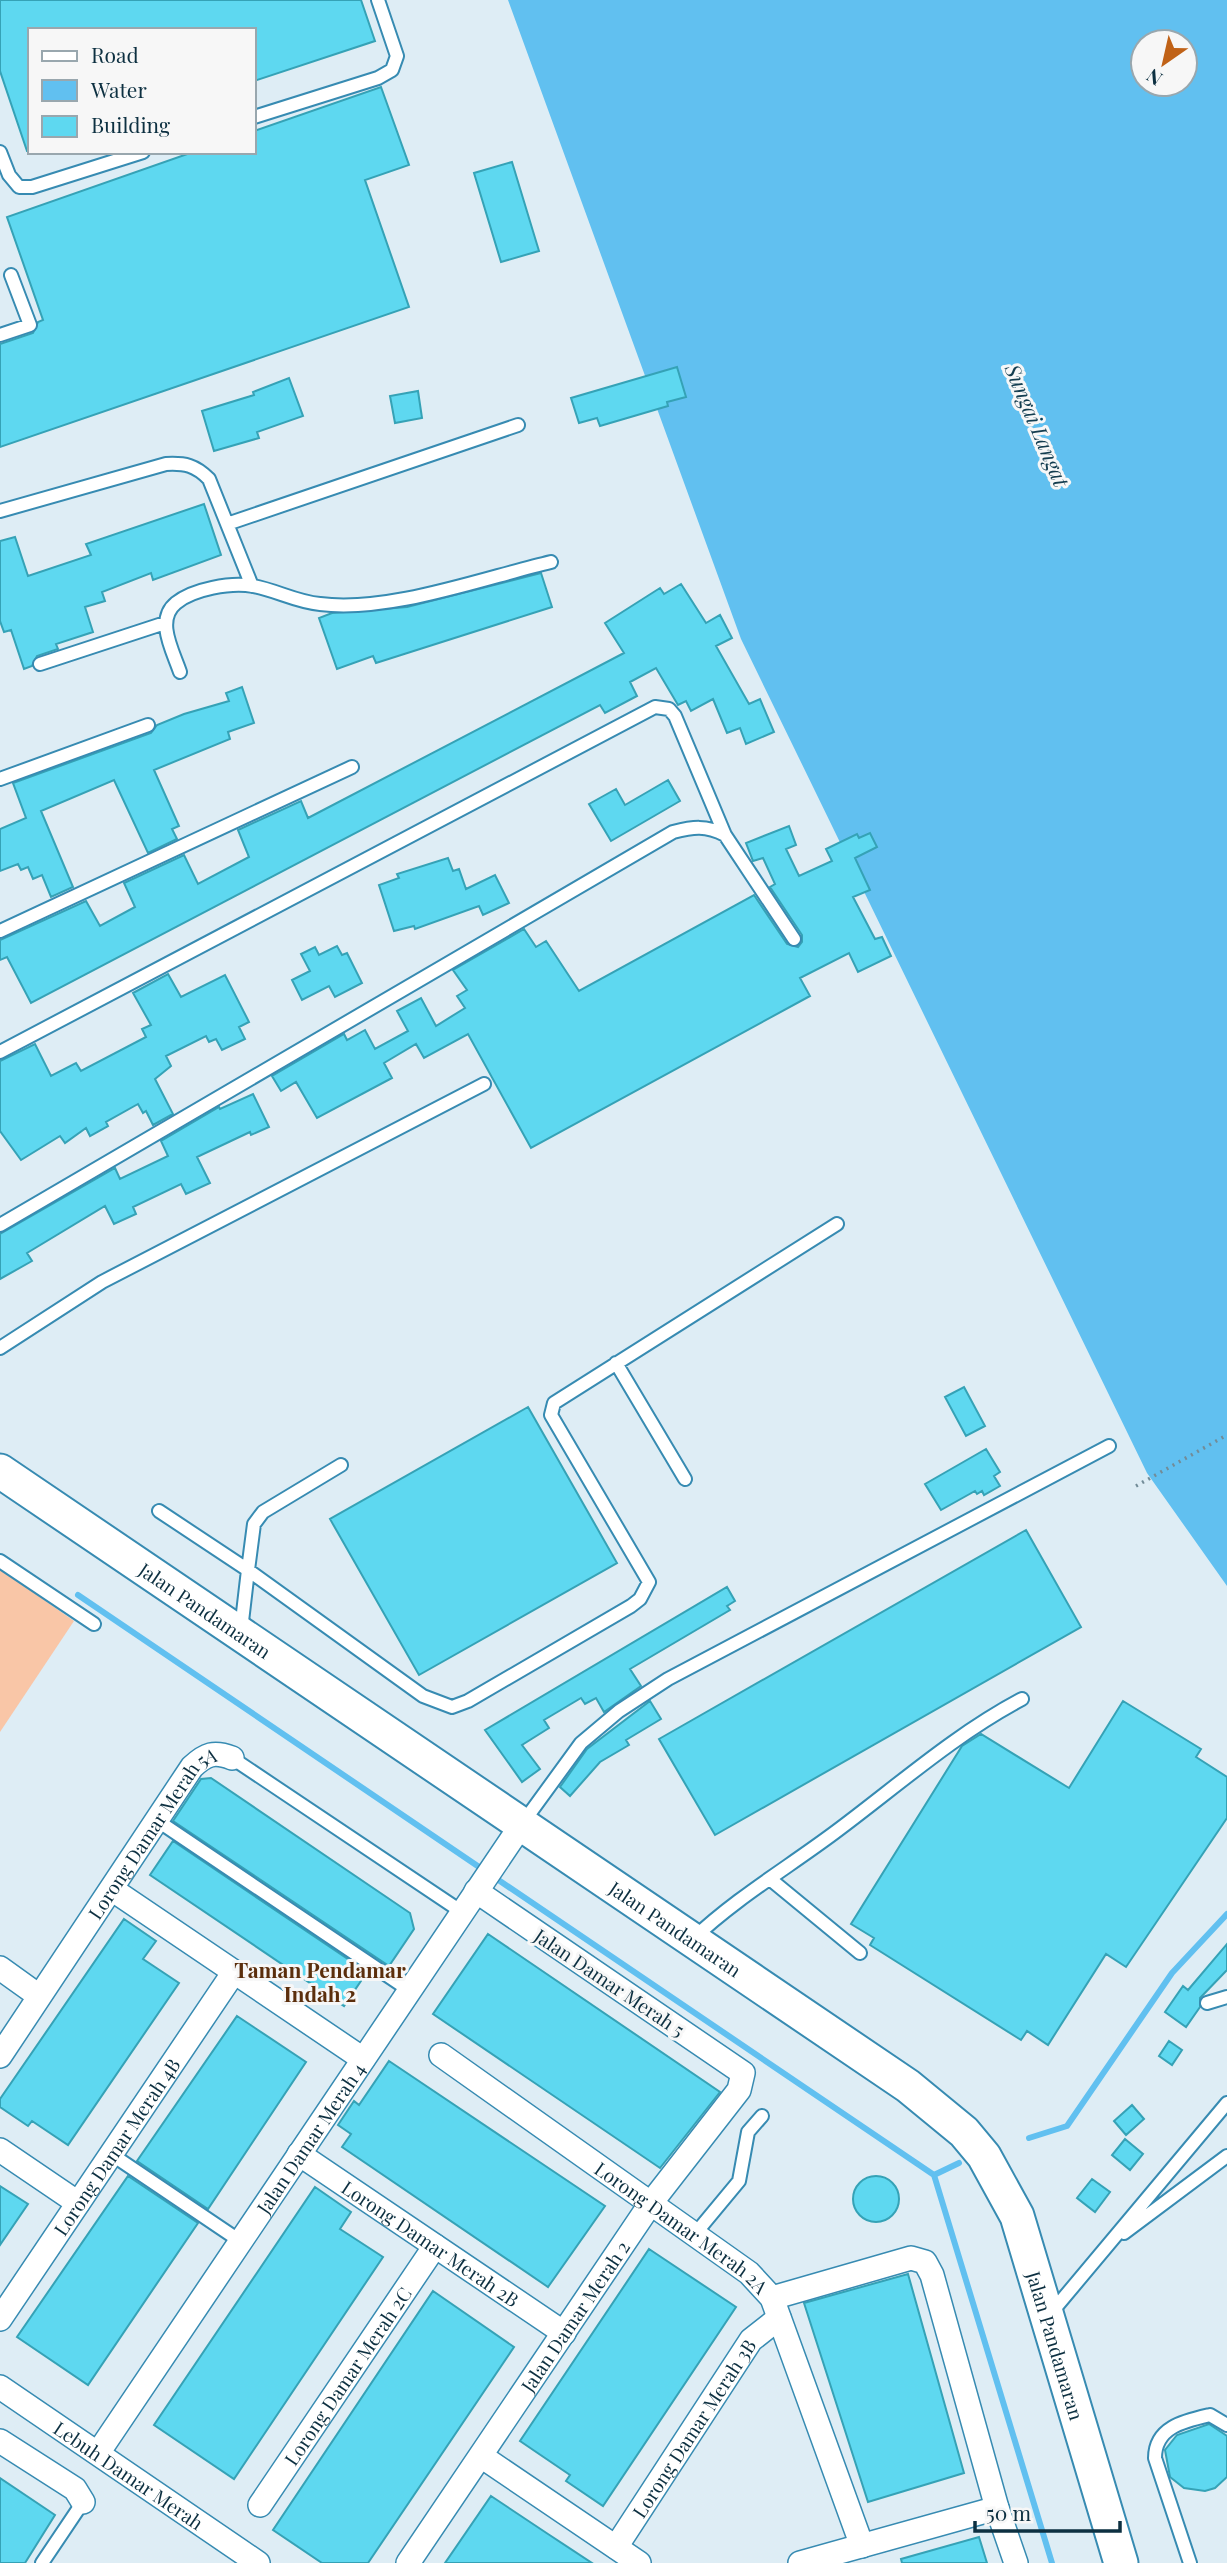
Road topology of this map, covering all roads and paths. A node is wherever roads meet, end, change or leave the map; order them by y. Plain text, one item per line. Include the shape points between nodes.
1 (378, 0) edge
2 (256, 116) edge
3 (0, 152) edge
4 (137, 154) edge
5 (10, 275) dead end
6 (0, 335) edge
7 (518, 425) dead end
8 (0, 511) edge
9 (227, 524) junction
10 (551, 562) dead end
11 (252, 586) junction
12 (165, 623) junction
13 (40, 664) dead end
14 (180, 672) dead end
15 (148, 725) dead end
16 (352, 767) dead end
17 (0, 779) edge
18 (725, 835) junction
19 (0, 931) edge
20 (794, 939) dead end
21 (0, 1052) edge
22 (484, 1084) dead end
23 (0, 1224) edge
24 (837, 1224) dead end
25 (0, 1348) edge
26 (616, 1363) junction
27 (1227, 1435) edge
28 (1109, 1447) dead end
29 (341, 1465) dead end
30 (0, 1471) edge
31 (685, 1479) dead end
32 (1136, 1486) dead end
33 (159, 1511) dead end
34 (0, 1560) edge
35 (248, 1570) junction
36 (94, 1624) dead end
37 (240, 1633) junction
38 (1022, 1699) dead end
39 (232, 1758) joint
40 (158, 1821) junction
41 (522, 1824) junction
42 (485, 1879) junction
43 (770, 1880) junction
44 (113, 1890) junction
45 (462, 1912) junction
46 (692, 1940) junction
47 (860, 1953) dead end
48 (0, 1968) edge
49 (234, 1972) junction
50 (409, 1990) junction
51 (39, 1996) junction
52 (1227, 1997) edge
53 (1207, 2003) dead end
54 (441, 2055) dead end
55 (0, 2056) edge
56 (363, 2059) junction
57 (743, 2073) joint
58 (1227, 2103) edge
59 (762, 2116) dead end
60 (0, 2150) edge
61 (111, 2154) junction
62 (299, 2154) junction
63 (1227, 2156) edge
64 (78, 2203) junction
65 (651, 2203) junction
66 (695, 2234) junction
67 (240, 2241) junction
68 (435, 2246) junction
69 (1107, 2246) junction
70 (776, 2308) junction
71 (1048, 2315) junction
72 (0, 2319) edge
73 (564, 2333) junction
74 (0, 2387) edge
75 (1227, 2425) edge
76 (0, 2441) edge
77 (98, 2453) junction
78 (481, 2456) junction
79 (83, 2502) joint
80 (260, 2505) dead end
81 (997, 2508) junction
82 (862, 2546) junction
83 (616, 2547) junction
84 (829, 2559) edge
85 (42, 2563) edge
86 (258, 2563) edge
87 (408, 2563) edge
88 (639, 2563) edge
89 (800, 2563) edge
90 (1016, 2563) edge
91 (1121, 2563) edge
92 (1190, 2563) edge

1 - 2 lane via 397,56 392,70
3 - 4 lane via 19,187 32,187
5 - 6 lane via 30,325
7 - 9 lane
8 - 9 lane via 166,464 186,463 209,479
9 - 11 lane
10 - 11 lane via 358,606 321,605
11 - 12 lane via 219,587 185,597 168,611
12 - 13 lane
12 - 14 lane
15 - 17 lane
16 - 19 lane
18 - 20 lane
18 - 21 lane via 675,716 669,709 655,707
18 - 23 lane via 711,827 695,826 673,832
22 - 25 lane via 102,1282
24 - 26 lane
26 - 31 lane
26 - 35 lane via 554,1403 551,1415 644,1569 647,1590 631,1606 468,1701 452,1707 423,1696
27 - 32 path
28 - 41 lane via 668,1679 581,1743
29 - 35 lane via 263,1512 254,1524
30 - 37 main road, Jalan Pandamaran
33 - 35 lane
34 - 36 lane
35 - 37 lane
37 - 41 main road, Jalan Pandamaran
38 - 43 lane via 983,1720
39 - 40 street, Lorong Damar Merah 5A via 217,1752 204,1756
39 - 45 lane, Lorong Damar Merah 5A
40 - 44 street, Lorong Damar Merah 5A
40 - 50 lane
41 - 42 street, Jalan Damar Merah 4
41 - 46 main road, Jalan Pandamaran
42 - 45 street, Jalan Damar Merah 4
42 - 57 street, Jalan Damar Merah 5
43 - 46 lane
43 - 47 lane
44 - 49 street
44 - 51 street, Lorong Damar Merah 5A
45 - 50 street, Jalan Damar Merah 4
46 - 71 main road, Jalan Pandamaran via 908,2086 964,2132 984,2156 1017,2216
48 - 51 street
49 - 56 street
49 - 61 street, Lorong Damar Merah 4B
50 - 56 street, Jalan Damar Merah 4
51 - 55 street, Lorong Damar Merah 5A
52 - 53 lane
54 - 65 street, Lorong Damar Merah 2A
56 - 62 street, Jalan Damar Merah 4
57 - 65 street, Jalan Damar Merah 2 via 739,2090
58 - 69 lane
59 - 66 lane via 748,2132 739,2181
60 - 64 street
61 - 64 street, Lorong Damar Merah 4B
61 - 67 lane
62 - 67 street, Jalan Damar Merah 4
62 - 68 street, Lorong Damar Merah 2B
63 - 69 lane
64 - 72 street, Lorong Damar Merah 4B
65 - 66 street, Lorong Damar Merah 2A
65 - 73 street, Jalan Damar Merah 2
66 - 70 street, Lorong Damar Merah 2A via 749,2273
67 - 77 street, Jalan Damar Merah 4
68 - 73 street, Lorong Damar Merah 2B
68 - 80 street, Lorong Damar Merah 2C
69 - 71 lane
70 - 81 street via 911,2258 925,2262
70 - 82 street, Lorong Damar Merah 2A
70 - 83 street, Lorong Damar Merah 3B
71 - 91 main road, Jalan Pandamaran
73 - 78 street, Jalan Damar Merah 2
74 - 77 street, Lebuh Damar Merah
75 - 92 lane via 1210,2415 1188,2420 1159,2437 1155,2448
76 - 79 street via 75,2489
77 - 86 street, Lebuh Damar Merah
78 - 83 street
78 - 87 street, Jalan Damar Merah 2
79 - 85 lane
81 - 82 street
81 - 90 street
82 - 84 street
83 - 88 street
84 - 89 street

